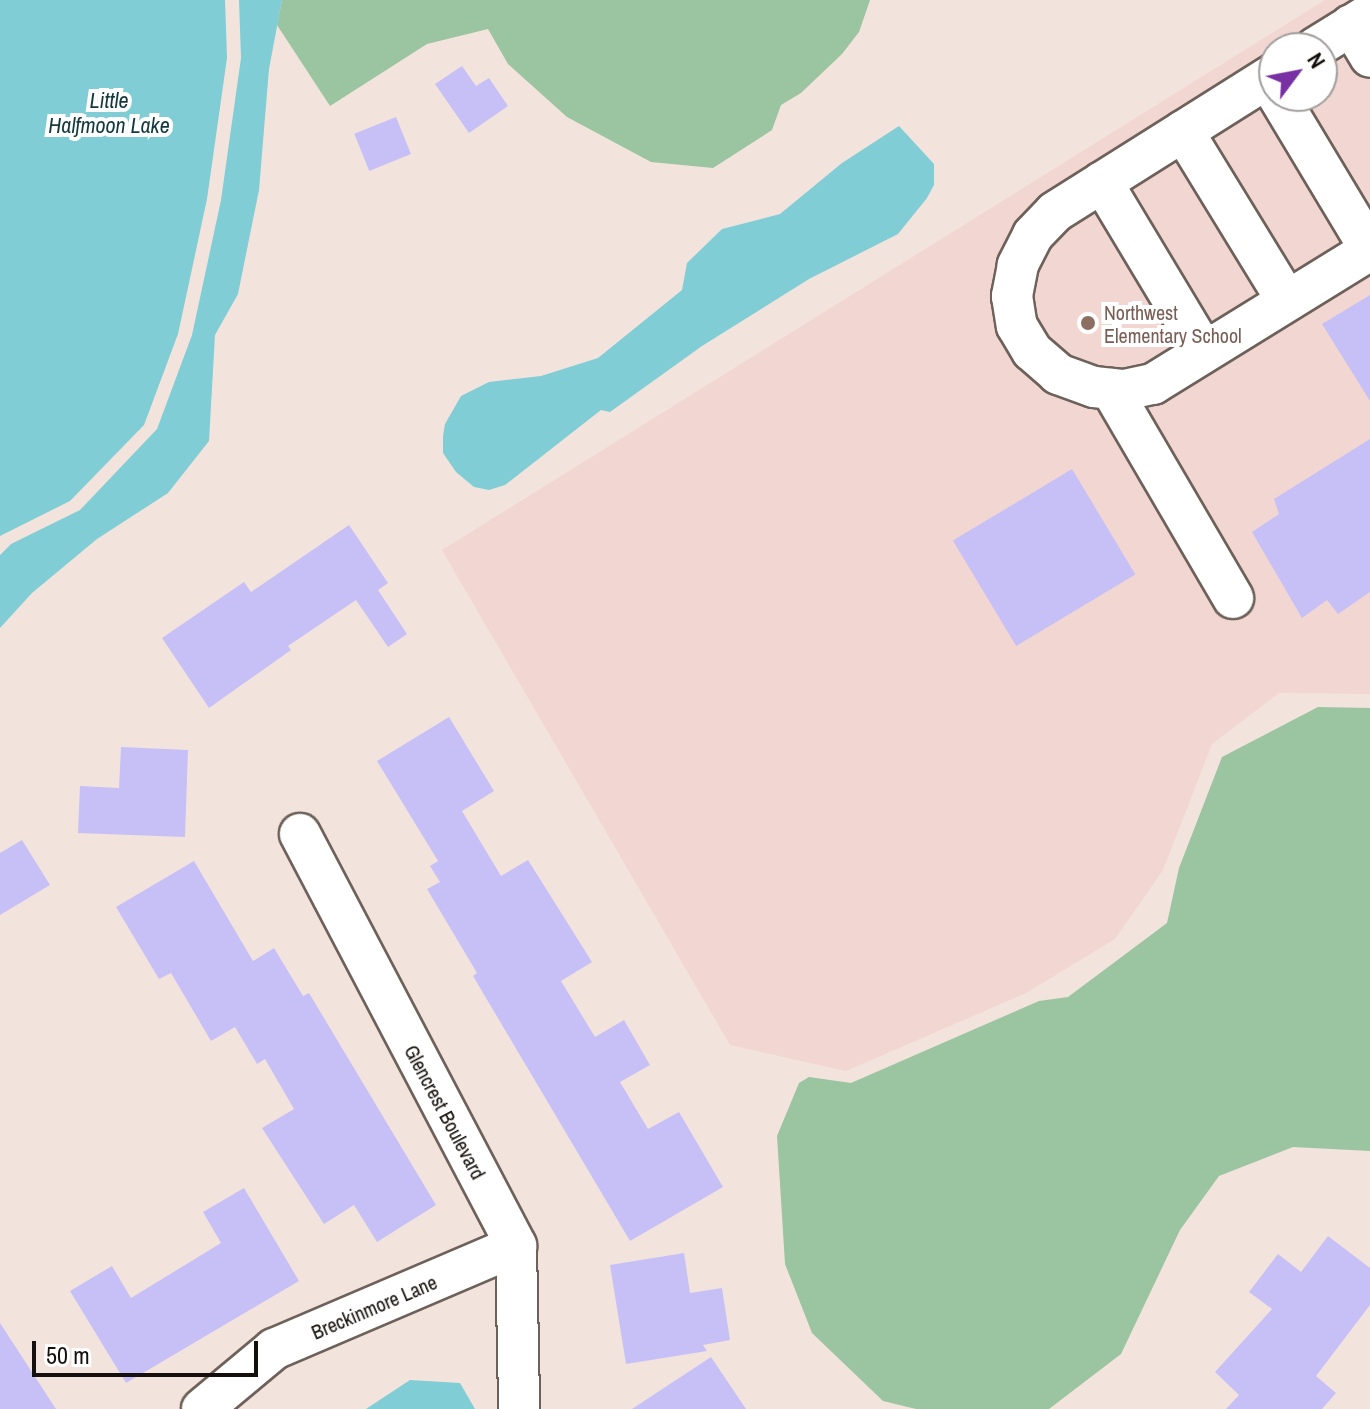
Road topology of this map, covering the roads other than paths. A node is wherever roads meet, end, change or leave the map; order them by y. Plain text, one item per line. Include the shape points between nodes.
1 (1364, 32) edge
2 (1338, 40) edge
3 (1258, 92) edge
4 (1289, 112) edge
5 (1183, 131) junction
6 (1102, 182) junction
7 (1370, 250) edge
8 (1287, 301) junction
9 (1204, 352) junction
10 (1111, 389) junction
11 (1233, 598) dead end
12 (300, 834) dead end
13 (516, 1246) junction
14 (202, 1409) edge
15 (519, 1409) edge

1 - 2 street
3 - 5 street
4 - 7 street
5 - 6 street
5 - 8 street
6 - 9 street
6 - 10 street via 1055,212 1033,235 1018,265 1012,296 1017,326 1032,351 1058,374
7 - 8 street
8 - 9 street
9 - 10 street via 1153,384
10 - 11 street
12 - 13 street, Glencrest Boulevard
13 - 14 street, Breckinmore Lane via 274,1349
13 - 15 street, Glencrest Boulevard

